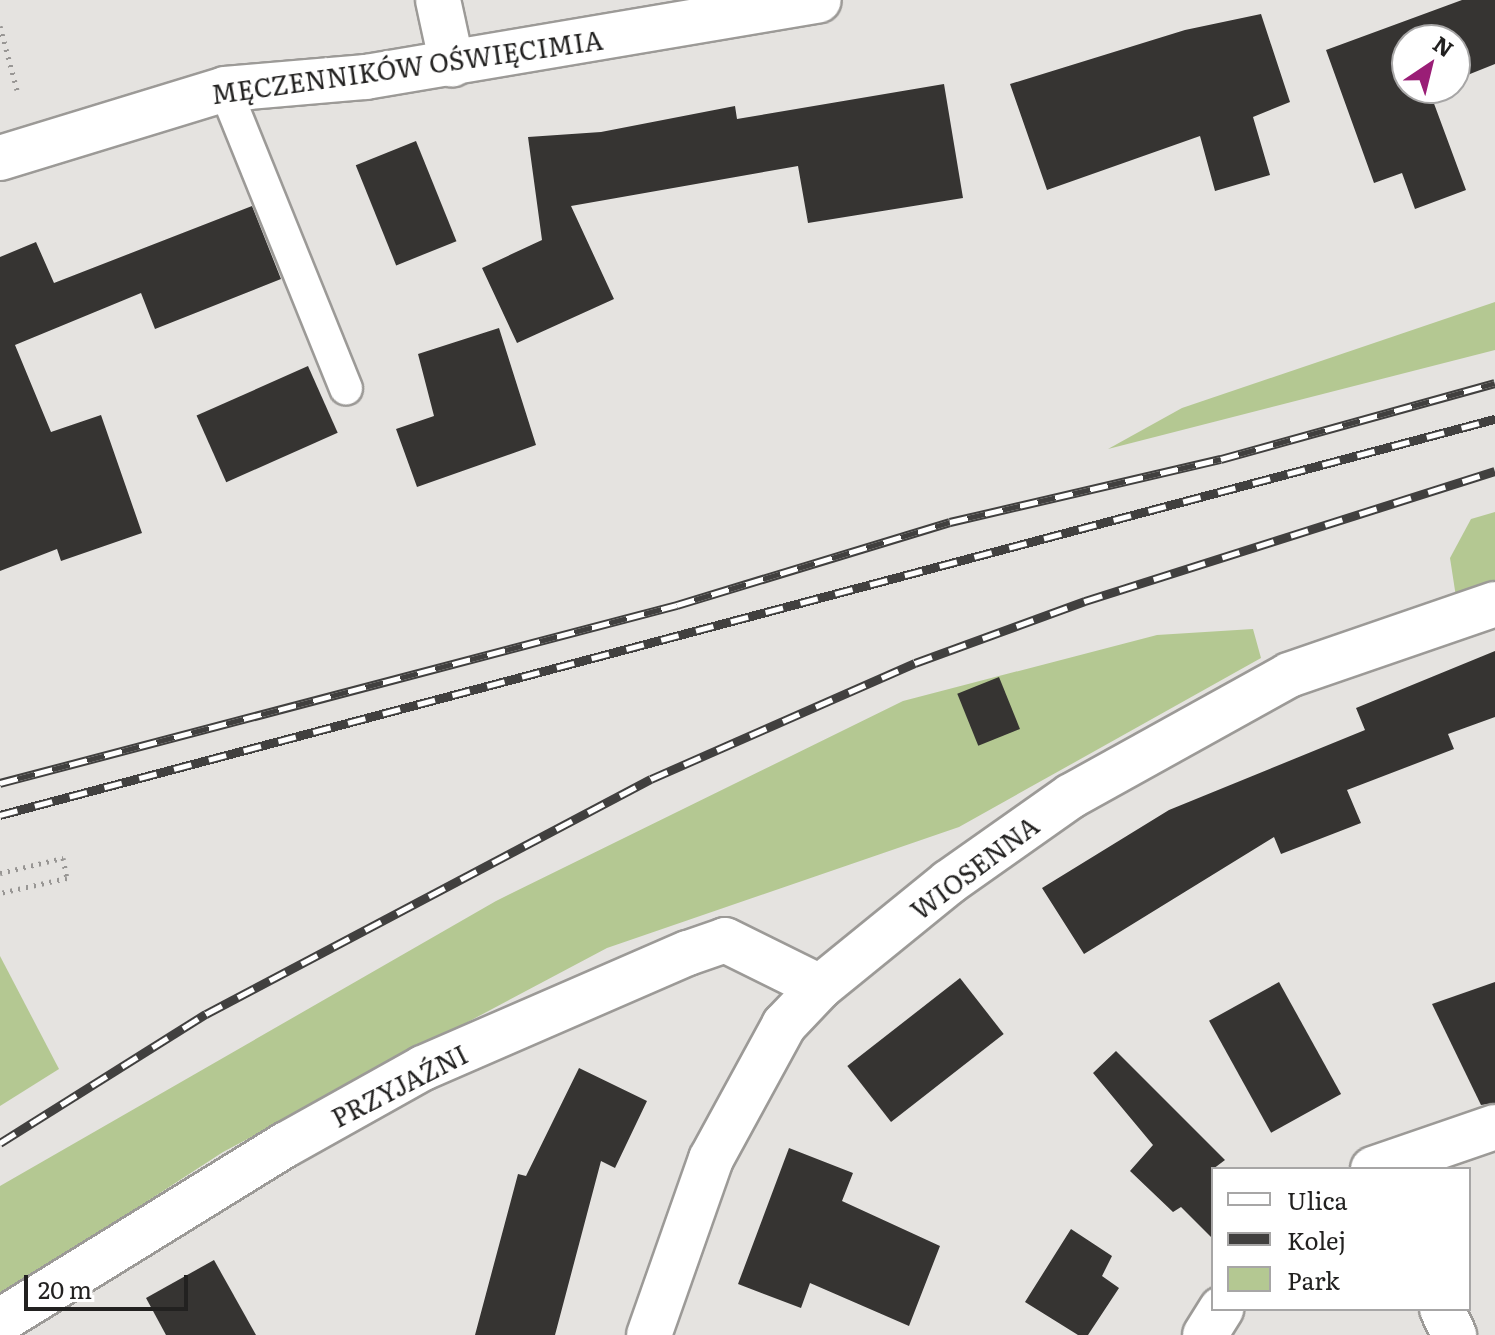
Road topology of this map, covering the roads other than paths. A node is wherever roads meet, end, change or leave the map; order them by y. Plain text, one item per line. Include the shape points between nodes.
1 (438, 0) edge
2 (819, 0) edge
3 (452, 64) junction
4 (225, 89) junction
5 (0, 158) edge
6 (346, 389) dead end
7 (1495, 604) edge
8 (820, 987) junction
9 (1495, 1127) edge
10 (1380, 1167) edge
11 (1220, 1311) edge
12 (1443, 1311) edge
13 (0, 1321) edge
14 (649, 1335) edge
15 (1205, 1335) edge
16 (1454, 1335) edge

1 - 3 street
2 - 3 street, MĘCZENNIKÓW OŚWIĘCIMIA
3 - 4 street, MĘCZENNIKÓW OŚWIĘCIMIA
4 - 5 street, MĘCZENNIKÓW OŚWIĘCIMIA
4 - 6 lane
7 - 8 street, WIOSENNA via 1289,675 1071,796 949,882
8 - 13 street, PRZYJAŹNI via 725,940 688,953 423,1068 287,1144
8 - 14 street, WIOSENNA via 784,1025 711,1159
9 - 10 street
11 - 15 street
12 - 16 street

